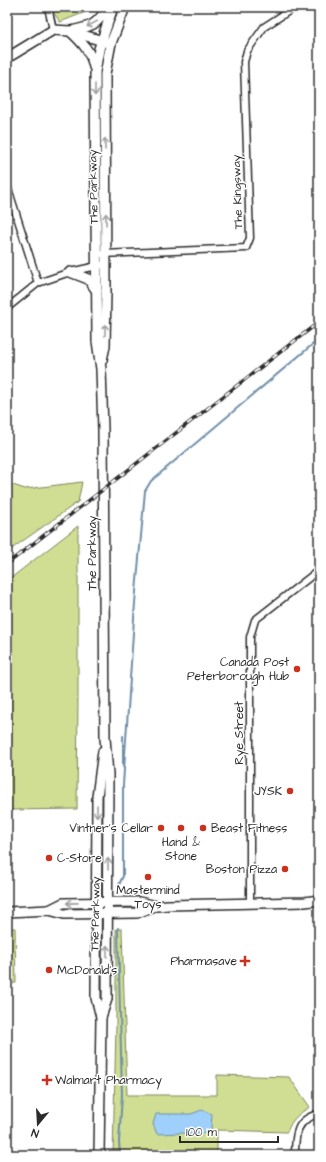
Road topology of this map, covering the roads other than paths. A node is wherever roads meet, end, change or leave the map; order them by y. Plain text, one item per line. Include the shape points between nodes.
1 (48, 7) edge
2 (108, 7) edge
3 (113, 7) edge
4 (125, 7) edge
5 (295, 7) edge
6 (53, 30) junction
7 (70, 31) junction
8 (101, 40) junction
9 (111, 43) junction
10 (7, 58) edge
11 (95, 72) junction
12 (7, 185) edge
13 (101, 259) junction
14 (70, 272) junction
15 (38, 282) junction
16 (97, 292) junction
17 (7, 308) edge
18 (101, 369) junction
19 (319, 570) edge
20 (105, 738) junction
21 (319, 900) edge
22 (305, 902) junction
23 (97, 903) junction
24 (107, 903) junction
25 (250, 903) junction
26 (319, 904) edge
27 (157, 906) junction
28 (49, 910) junction
29 (7, 912) edge
30 (107, 913) junction
31 (97, 914) junction
32 (101, 1017) junction
33 (319, 1114) edge
34 (98, 1155) edge
35 (295, 1155) edge

1 - 6 street
2 -> 7 main road via 96,23
3 - 8 main road, The Parkway
4 - 9 main road, The Parkway
5 - 13 street, The Kingsway via 264,27 247,51 244,62 250,238 246,248
6 - 7 main road
6 - 10 main road
7 - 8 main road
7 - 11 main road via 88,50
8 - 9 main road
8 - 11 main road, The Parkway
13 -> 9 main road, The Parkway via 105,79
11 -> 13 main road, The Parkway
12 - 15 street
13 - 14 street, The Kingsway
13 - 16 main road, The Parkway
18 -> 13 main road, The Parkway via 105,346
14 - 15 street, The Kingsway
14 - 16 main road via 88,279
15 - 17 street, The Kingsway
16 - 18 main road, The Parkway via 97,341
18 - 20 main road, The Parkway
19 - 25 street, Rye Street via 255,620 250,637
20 -> 23 main road, The Parkway via 97,797
24 -> 20 main road, The Parkway via 108,774
21 - 22 main road
22 - 25 main road
22 - 26 main road
23 - 24 main road
23 -> 28 main road via 63,904
23 - 31 main road, The Parkway
24 - 27 main road via 139,902
24 - 30 main road, The Parkway
25 - 27 main road
27 - 30 main road via 137,913
28 - 29 main road
28 - 31 main road via 64,914
30 - 31 main road
32 -> 30 main road, The Parkway via 107,999
31 - 32 main road, The Parkway via 96,998
32 - 34 main road, The Parkway
33 - 35 street via 310,1116 298,1128

